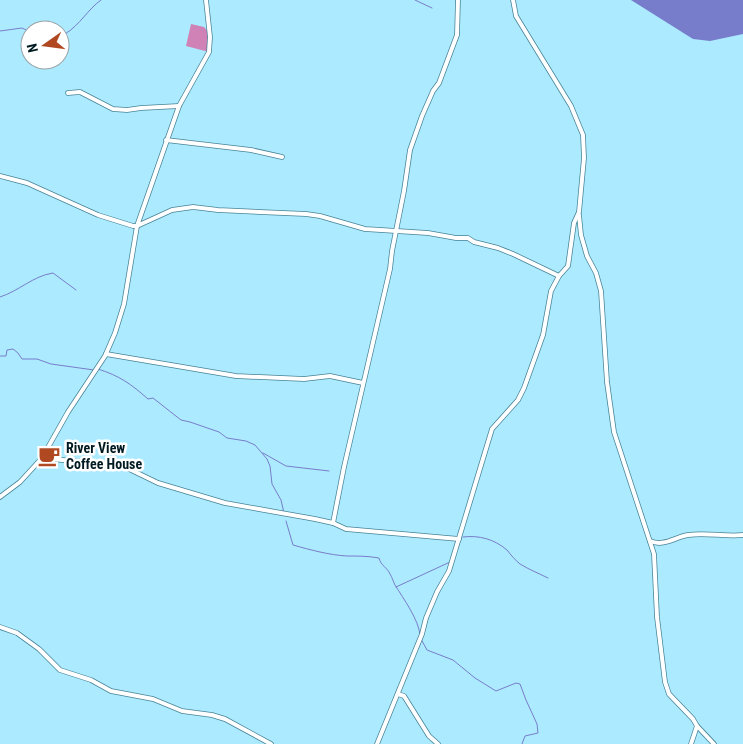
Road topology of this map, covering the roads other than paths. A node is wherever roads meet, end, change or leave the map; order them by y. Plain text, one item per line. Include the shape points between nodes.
1 (206, 0) edge
2 (458, 0) edge
3 (513, 0) edge
4 (68, 94) dead end
5 (179, 106) junction
6 (166, 140) junction
7 (282, 157) dead end
8 (0, 176) edge
9 (579, 212) junction
10 (137, 226) junction
11 (395, 230) junction
12 (572, 242) junction
13 (584, 242) junction
14 (559, 276) junction
15 (106, 354) junction
16 (363, 383) junction
17 (42, 458) junction
18 (0, 497) edge
19 (333, 523) junction
20 (743, 535) edge
21 (459, 539) junction
22 (650, 541) junction
23 (0, 627) edge
24 (398, 694) junction
25 (697, 726) junction
26 (271, 744) edge
27 (377, 744) edge
28 (438, 744) edge
29 (691, 744) edge
30 (714, 744) edge

1 - 5 street via 209,52
2 - 11 street via 457,35 410,150
3 - 9 street via 516,16 582,128 584,158
4 - 5 street via 80,92 113,109
5 - 6 street
6 - 7 street
6 - 10 street
8 - 10 street via 27,183 98,215
9 - 12 street
9 - 13 street
10 - 11 street via 172,210 194,207 306,214 365,229
10 - 15 street via 124,304
11 - 14 street via 468,238 513,254
11 - 16 street via 390,269
12 - 13 street
12 - 14 street via 568,266
13 - 22 street via 601,291 614,432
14 - 21 street via 551,291 543,334 524,388 518,400 492,429
15 - 16 street via 236,376 304,379 330,376
15 - 17 street
16 - 19 street
17 - 18 street via 20,482
17 - 19 street via 123,466 158,483 225,503
19 - 21 street via 346,529
20 - 22 street via 687,535 661,543
21 - 24 street
22 - 25 street via 656,574 664,682 669,694
23 - 26 street via 18,633 60,670 91,680 111,691 225,719
24 - 27 street
24 - 28 street via 404,696 429,736
25 - 29 street
25 - 30 street

